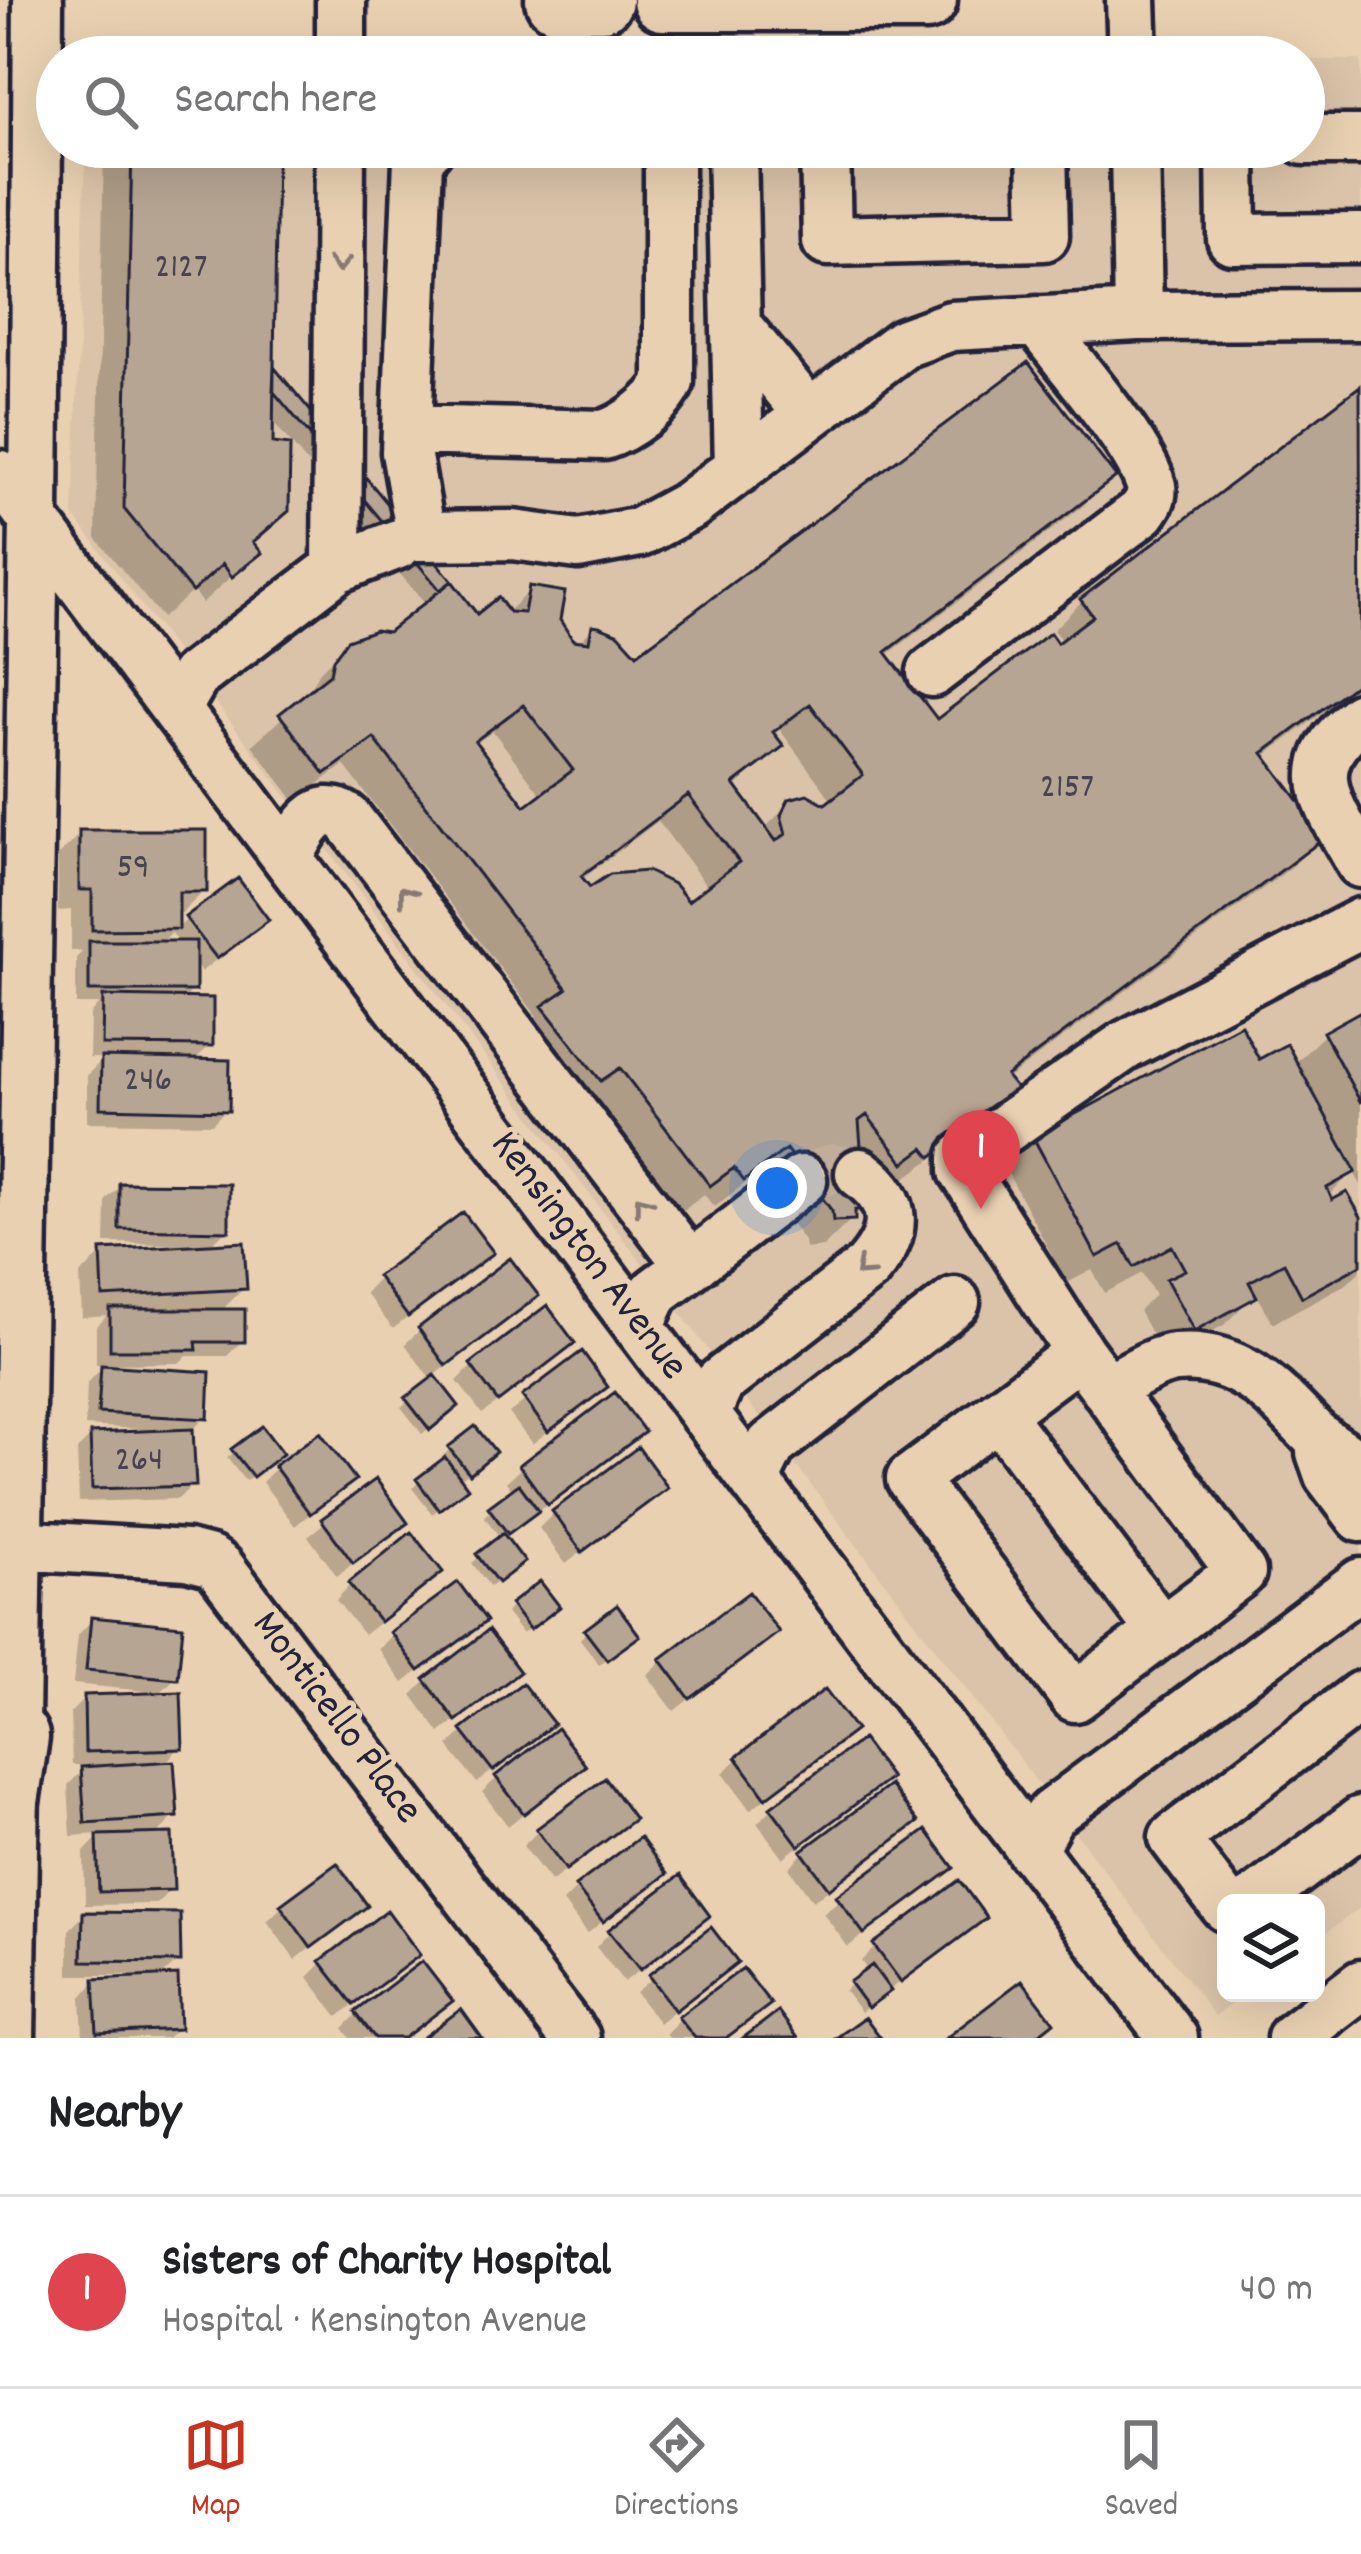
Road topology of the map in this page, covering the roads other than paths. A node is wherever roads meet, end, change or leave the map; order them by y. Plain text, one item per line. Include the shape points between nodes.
1 (38, 0) edge
2 (341, 0) edge
3 (556, 0) edge
4 (602, 0) edge
5 (663, 0) edge
6 (926, 0) edge
7 (1131, 0) edge
8 (38, 36) edge
9 (341, 36) edge
10 (1132, 36) edge
11 (1325, 140) edge
12 (1361, 140) edge
13 (37, 168) edge
14 (340, 168) edge
15 (418, 168) edge
16 (669, 168) edge
17 (733, 168) edge
18 (757, 168) edge
19 (825, 168) edge
20 (1042, 168) edge
21 (1135, 168) edge
22 (1231, 168) edge
23 (1361, 238) edge
24 (1138, 316) junction
25 (1052, 320) junction
26 (1357, 325) edge
27 (741, 340) junction
28 (808, 413) junction
29 (407, 430) junction
30 (739, 469) junction
31 (0, 476) edge
32 (34, 520) junction
33 (412, 538) junction
34 (337, 568) junction
35 (932, 672) dead end
36 (176, 710) junction
37 (1361, 717) edge
38 (288, 858) junction
39 (1361, 863) edge
40 (1361, 923) edge
41 (860, 1173) dead end
42 (802, 1180) tunnel mouth
43 (689, 1266) junction
44 (955, 1302) dead end
45 (639, 1327) junction
46 (1093, 1371) junction
47 (705, 1414) junction
48 (998, 1414) junction
49 (1316, 1437) junction
50 (1361, 1472) edge
51 (754, 1480) junction
52 (1361, 1517) edge
53 (15, 1545) junction
54 (1361, 1583) edge
55 (1162, 1632) junction
56 (1361, 1696) edge
57 (15, 1737) junction
58 (1361, 1821) edge
59 (0, 1833) edge
60 (1031, 1850) junction
61 (1264, 1894) edge
62 (1217, 1895) edge
63 (1361, 1985) edge
64 (1153, 2034) edge
65 (10, 2038) edge
66 (575, 2038) edge
67 (1292, 2038) edge

1 - 8 street
2 - 9 street
3 - 4 main road
5 - 6 main road
7 - 10 street
11 - 12 street
13 - 32 street
14 -> 34 street
15 - 29 street
16 - 29 street via 664,395 604,435
17 - 27 street
18 - 27 street via 759,332
19 - 20 street via 827,241 1044,236
21 - 24 street
22 - 23 street via 1232,239
24 - 25 street
24 - 26 street
25 - 28 street via 951,326 920,336
25 - 35 street via 1139,438 1148,506
27 - 28 street
27 - 30 street
28 - 30 street
29 - 33 street
30 - 33 street via 690,505 619,538
31 - 32 street, Kensington Avenue
32 - 36 street, Kensington Avenue
32 - 53 street
33 - 34 street
34 - 36 street via 195,676
36 - 38 street, Kensington Avenue
37 - 39 street via 1334,737 1321,762 1329,806
43 -> 38 street via 346,818 326,811 306,823
38 - 45 street, Kensington Avenue
40 - 46 street via 1126,1046 964,1157 964,1171
41 -> 47 street via 889,1208 884,1249 720,1382
42 - 43 street
43 - 45 street via 655,1292
44 - 51 street via 771,1445
45 - 47 street, Kensington Avenue
46 - 48 street
46 - 49 street via 1173,1357 1232,1364 1277,1392
46 - 55 street via 1241,1572
47 - 51 street, Kensington Avenue
48 - 55 street
48 - 55 street via 911,1479 1075,1697
49 - 50 street via 1348,1454
49 - 52 street via 1329,1474
51 - 60 street, Kensington Avenue
53 - 57 street
53 - 66 street, Monticello Place via 187,1555 220,1568
54 - 60 street via 1051,1814
56 - 62 street via 1174,1838
57 - 59 highway
57 - 65 street
58 - 61 street
60 - 64 street, Kensington Avenue
63 - 67 street

